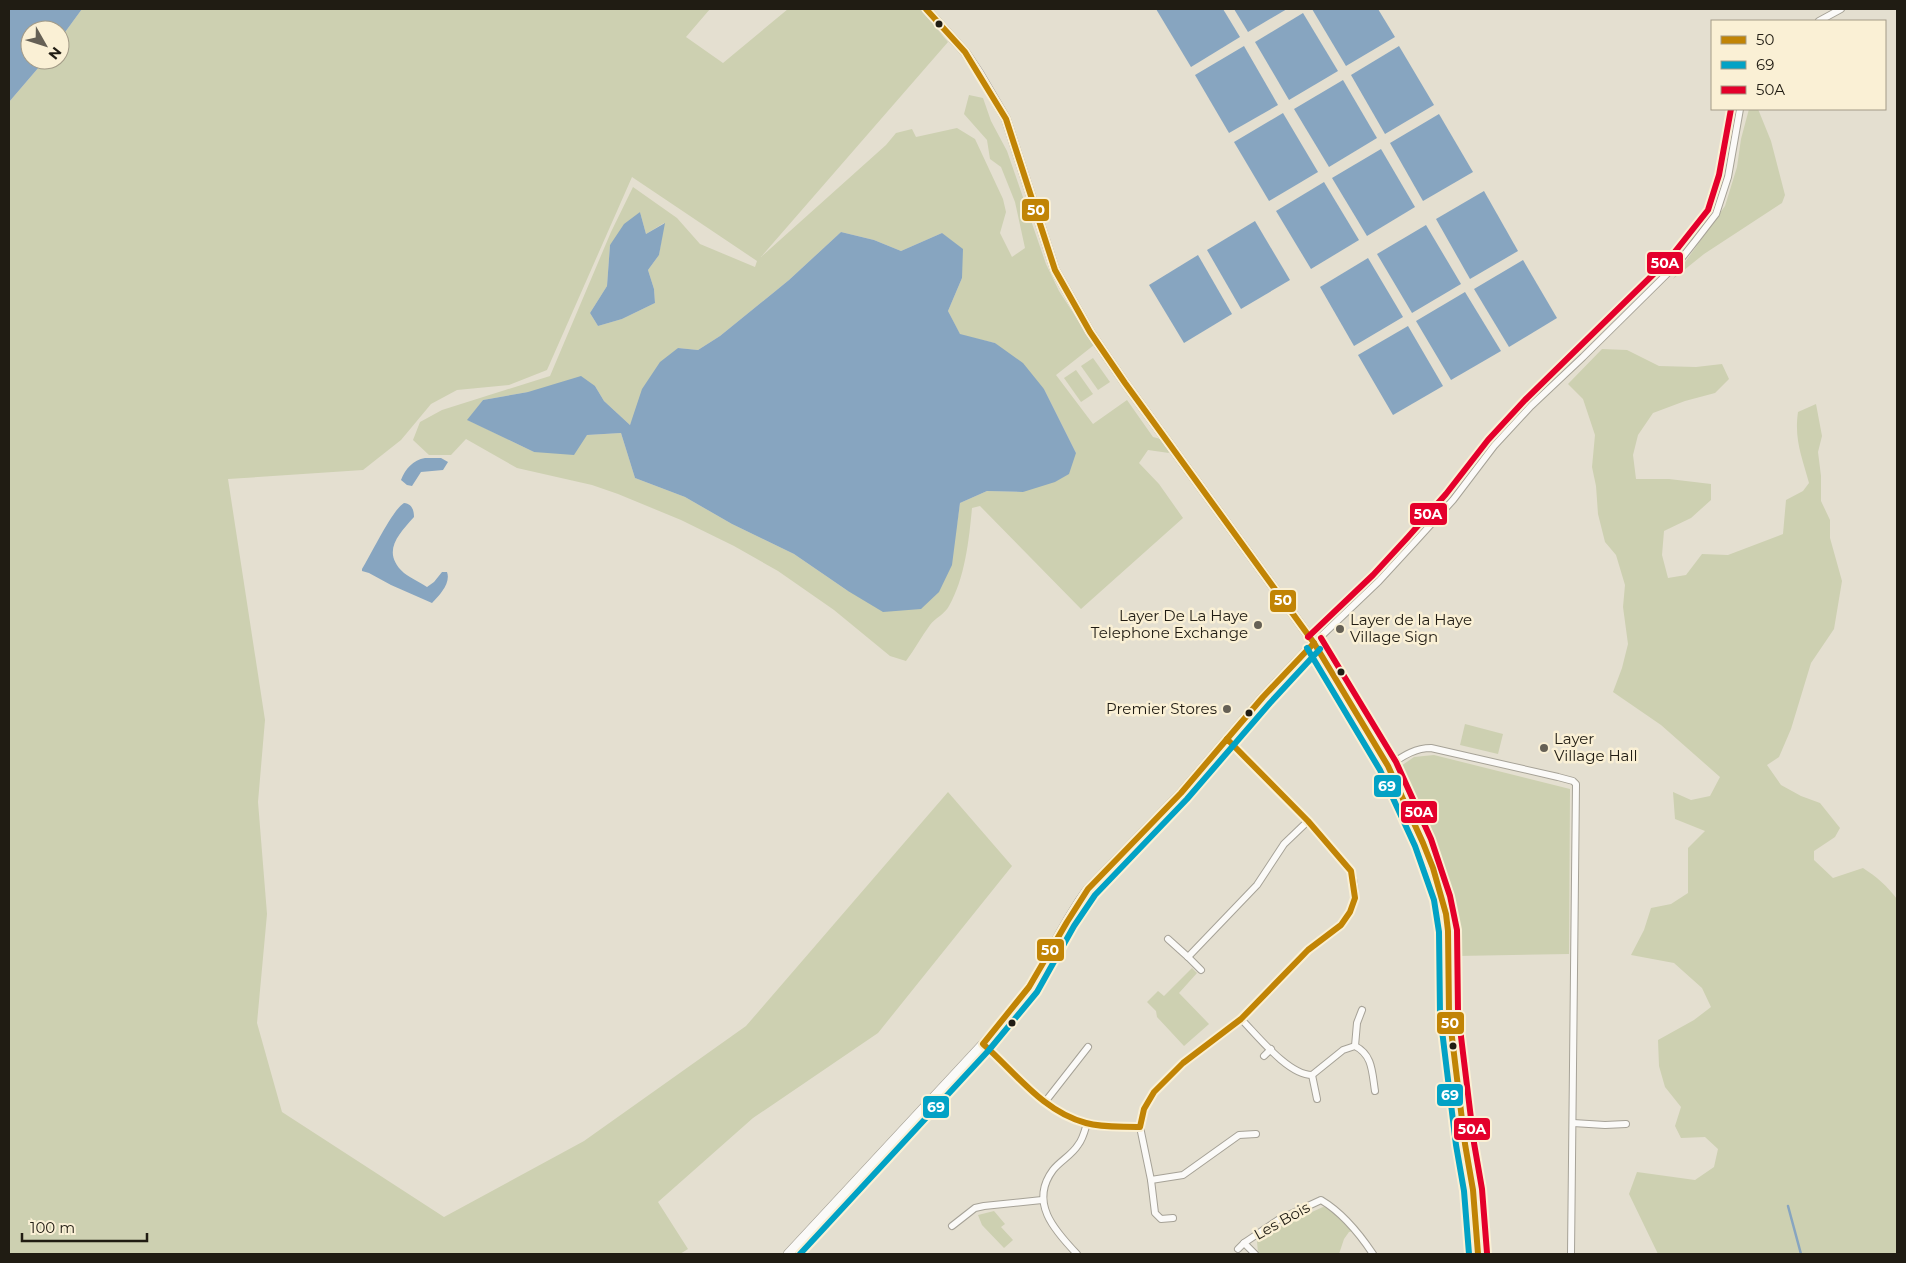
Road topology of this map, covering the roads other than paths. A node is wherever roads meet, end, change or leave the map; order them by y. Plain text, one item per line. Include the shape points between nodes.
1 (926, 9) edge
2 (1841, 9) edge
3 (1821, 20) edge
4 (1740, 110) edge
5 (1314, 642) junction
6 (1227, 739) junction
7 (1388, 766) junction
8 (1308, 821) junction
9 (1168, 939) dead end
10 (1188, 957) junction
11 (1201, 970) dead end
12 (1362, 1010) dead end
13 (1241, 1019) junction
14 (983, 1044) junction
15 (1356, 1046) junction
16 (1088, 1047) dead end
17 (1271, 1049) junction
18 (1264, 1056) dead end
19 (1312, 1075) junction
20 (1375, 1091) dead end
21 (1317, 1099) dead end
22 (1045, 1102) junction
23 (1087, 1123) junction
24 (1573, 1123) junction
25 (1626, 1124) dead end
26 (1140, 1127) junction
27 (1256, 1134) dead end
28 (1151, 1180) junction
29 (1042, 1200) junction
30 (1173, 1218) dead end
31 (952, 1226) dead end
32 (1244, 1243) junction
33 (1238, 1248) dead end
34 (1074, 1253) edge
35 (788, 1254) edge
36 (1255, 1254) edge
37 (1372, 1254) edge
38 (1478, 1254) edge
39 (1571, 1254) edge

1 - 5 main road via 964,52 1006,119 1056,270 1090,332
2 - 3 street
4 - 5 street via 1728,177 1716,214 1677,264 1531,406 1402,556
5 - 6 street
5 - 7 main road
6 - 8 street
6 - 14 street via 1181,793 1088,889 1034,980
7 - 24 street via 1412,751 1432,748 1576,784
7 - 38 main road via 1433,868 1446,914 1449,1013 1464,1144 1473,1190
8 - 10 street via 1284,844 1257,885
8 - 13 street via 1351,871 1354,898 1350,912 1341,925 1308,950
9 - 10 street
10 - 11 street
12 - 15 street via 1357,1023
13 - 17 street
13 - 26 street via 1183,1063 1154,1092 1144,1108
14 - 22 street
14 - 35 street
15 - 19 street via 1343,1050
15 - 20 street via 1370,1059
16 - 22 street
17 - 18 street
17 - 19 street via 1298,1073
19 - 21 street
22 - 23 street via 1063,1114
23 - 26 street
23 - 29 street via 1078,1146 1047,1180
24 - 25 street
24 - 39 street
26 - 28 street
27 - 28 street via 1239,1135 1183,1175
28 - 30 street via 1155,1213 1161,1219
29 - 31 street via 984,1206 968,1213
29 - 34 street via 1046,1215
32 - 33 street, Les Bois
32 - 36 street, Les Bois
32 - 37 street, Les Bois via 1319,1197 1340,1213 1364,1239

